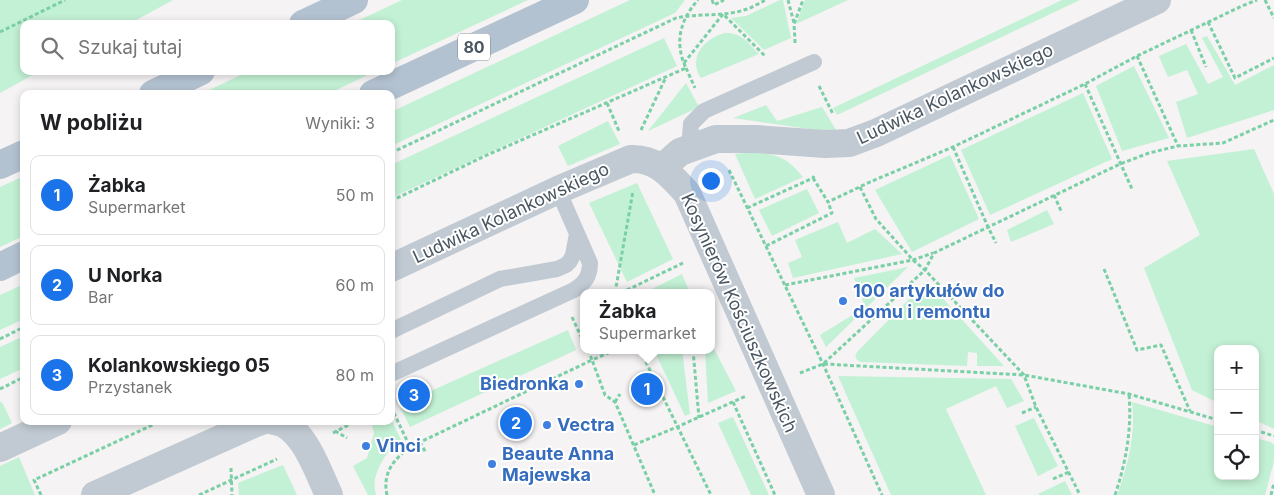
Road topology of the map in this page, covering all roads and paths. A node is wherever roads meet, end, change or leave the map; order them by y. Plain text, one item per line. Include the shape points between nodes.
1 (65, 0) edge
2 (354, 0) edge
3 (575, 0) edge
4 (698, 0) edge
5 (712, 0) edge
6 (724, 0) edge
7 (766, 0) edge
8 (788, 0) edge
9 (803, 0) edge
10 (1157, 0) edge
11 (1257, 0) edge
12 (1265, 0) edge
13 (722, 14) junction
14 (686, 16) junction
15 (1274, 18) edge
16 (24, 20) edge
17 (312, 20) edge
18 (20, 22) edge
19 (1208, 22) junction
20 (794, 24) junction
21 (1191, 30) junction
22 (0, 32) edge
23 (1137, 56) junction
24 (1274, 58) edge
25 (684, 63) junction
26 (810, 64) joint
27 (1206, 67) dead end
28 (686, 68) junction
29 (193, 75) edge
30 (785, 75) junction
31 (666, 77) junction
32 (1086, 84) junction
33 (161, 90) edge
34 (382, 90) edge
35 (704, 110) junction
36 (1274, 120) edge
37 (716, 139) junction
38 (837, 144) junction
39 (1178, 146) junction
40 (954, 147) junction
41 (634, 148) junction
42 (689, 149) junction
43 (395, 151) edge
44 (20, 156) edge
45 (1120, 164) junction
46 (0, 165) edge
47 (662, 168) junction
48 (813, 178) junction
49 (860, 187) junction
50 (1132, 189) dead end
51 (558, 190) junction
52 (633, 190) dead end
53 (1054, 195) junction
54 (395, 199) edge
55 (828, 202) junction
56 (747, 208) junction
57 (1062, 213) dead end
58 (988, 227) junction
59 (577, 234) junction
60 (996, 243) dead end
61 (766, 246) junction
62 (934, 253) junction
63 (20, 257) edge
64 (913, 260) junction
65 (684, 263) dead end
66 (395, 266) edge
67 (0, 267) edge
68 (1104, 269) dead end
69 (925, 270) junction
70 (785, 284) junction
71 (615, 289) edge
72 (629, 289) edge
73 (572, 317) dead end
74 (395, 328) edge
75 (20, 329) edge
76 (580, 334) edge
77 (0, 338) edge
78 (590, 354) edge
79 (606, 354) edge
80 (642, 354) edge
81 (692, 354) edge
82 (592, 360) junction
83 (823, 364) junction
84 (395, 372) edge
85 (1024, 375) junction
86 (20, 379) edge
87 (771, 385) junction
88 (0, 389) edge
89 (620, 394) dead end
90 (1129, 394) junction
91 (615, 402) junction
92 (733, 402) junction
93 (1036, 407) junction
94 (1190, 412) junction
95 (1022, 413) dead end
96 (395, 415) edge
97 (699, 418) junction
98 (1214, 419) edge
99 (49, 425) edge
100 (152, 425) edge
101 (252, 425) edge
102 (284, 425) edge
103 (677, 427) junction
104 (335, 431) dead end
105 (1259, 431) edge
106 (1274, 436) edge
107 (347, 438) dead end
108 (420, 442) junction
109 (634, 445) junction
110 (410, 447) junction
111 (0, 448) edge
112 (426, 453) dead end
113 (1069, 472) junction
114 (1053, 479) dead end
115 (1274, 483) edge
116 (41, 495) edge
117 (95, 495) edge
118 (329, 495) edge
119 (387, 495) edge
120 (655, 495) edge
121 (710, 495) edge
122 (775, 495) edge
123 (821, 495) edge
124 (882, 495) edge
125 (1080, 495) edge
126 (1115, 495) edge
127 (1271, 495) edge

1 - 16 path
2 - 17 main road
3 - 34 main road, 80
4 - 14 path
5 - 6 path via 714,4
7 - 13 path via 743,11
8 - 20 path
9 - 20 path
10 - 38 street, Ludwika Kolankowskiego via 876,133
11 - 19 path
12 - 15 path
13 - 14 path
13 - 25 path
13 - 30 path
14 - 25 path via 679,40
14 - 43 path
18 - 22 path
19 - 21 path
19 - 24 path via 1234,78
20 - 30 path via 796,41
21 - 23 path
21 - 27 path
23 - 32 path
23 - 39 path
25 - 28 path
26 - 30 lane
26 - 38 path
28 - 31 path
28 - 35 path
29 - 33 main road
30 - 35 lane
31 - 41 path
31 - 54 path
32 - 40 path
32 - 45 path
35 - 42 lane via 691,124
36 - 39 path via 1223,143
37 - 38 street, Ludwika Kolankowskiego
37 - 42 street, Ludwika Kolankowskiego
37 - 56 path
38 - 48 path
39 - 45 path
40 - 49 path
40 - 58 path
41 - 47 street, Kosynierów Kościuszkowskich via 640,158
41 - 51 street, Ludwika Kolankowskiego
42 - 47 street, Ludwika Kolankowskiego via 680,152
44 - 46 main road
45 - 50 path
45 - 53 path
47 - 87 street, Kosynierów Kościuszkowskich via 687,193
48 - 55 path
48 - 56 path
49 - 55 path
49 - 64 path via 876,219
51 - 59 lane
51 - 66 street, Ludwika Kolankowskiego
52 - 71 path
53 - 57 path
53 - 58 path
55 - 61 path via 832,212
56 - 61 path
58 - 60 path
58 - 62 path
59 - 74 lane via 573,255 566,265 500,279
59 - 84 lane via 590,267 588,277 580,286
61 - 70 path
62 - 64 path
62 - 69 path
63 - 67 main road
64 - 69 path
64 - 70 path
65 - 72 path
68 - 94 path via 1137,350 1161,345
69 - 83 path
69 - 85 path
70 - 83 path
73 - 76 path
75 - 77 path
78 - 82 path
79 - 82 path
80 - 103 path
81 - 97 path
82 - 91 path via 605,395
82 - 108 path
83 - 85 path
83 - 87 path
83 - 124 path
85 - 90 path
85 - 93 path
86 - 88 path
87 - 92 path
87 - 123 street, Kosynierów Kościuszkowskich
89 - 91 path
90 - 94 path
90 - 126 path via 1127,455
91 - 109 path
92 - 97 path
92 - 122 path
93 - 95 path
93 - 113 path
94 - 98 path
96 - 110 path
97 - 103 path
99 - 111 street
100 - 116 path via 34,480
101 - 117 street
102 - 118 street via 306,445
103 - 109 path
103 - 121 path
104 - 107 path
105 - 106 path
108 - 110 path
108 - 112 path
109 - 120 path
110 - 119 path via 392,465 386,478
113 - 114 path
113 - 125 path
115 - 127 path

